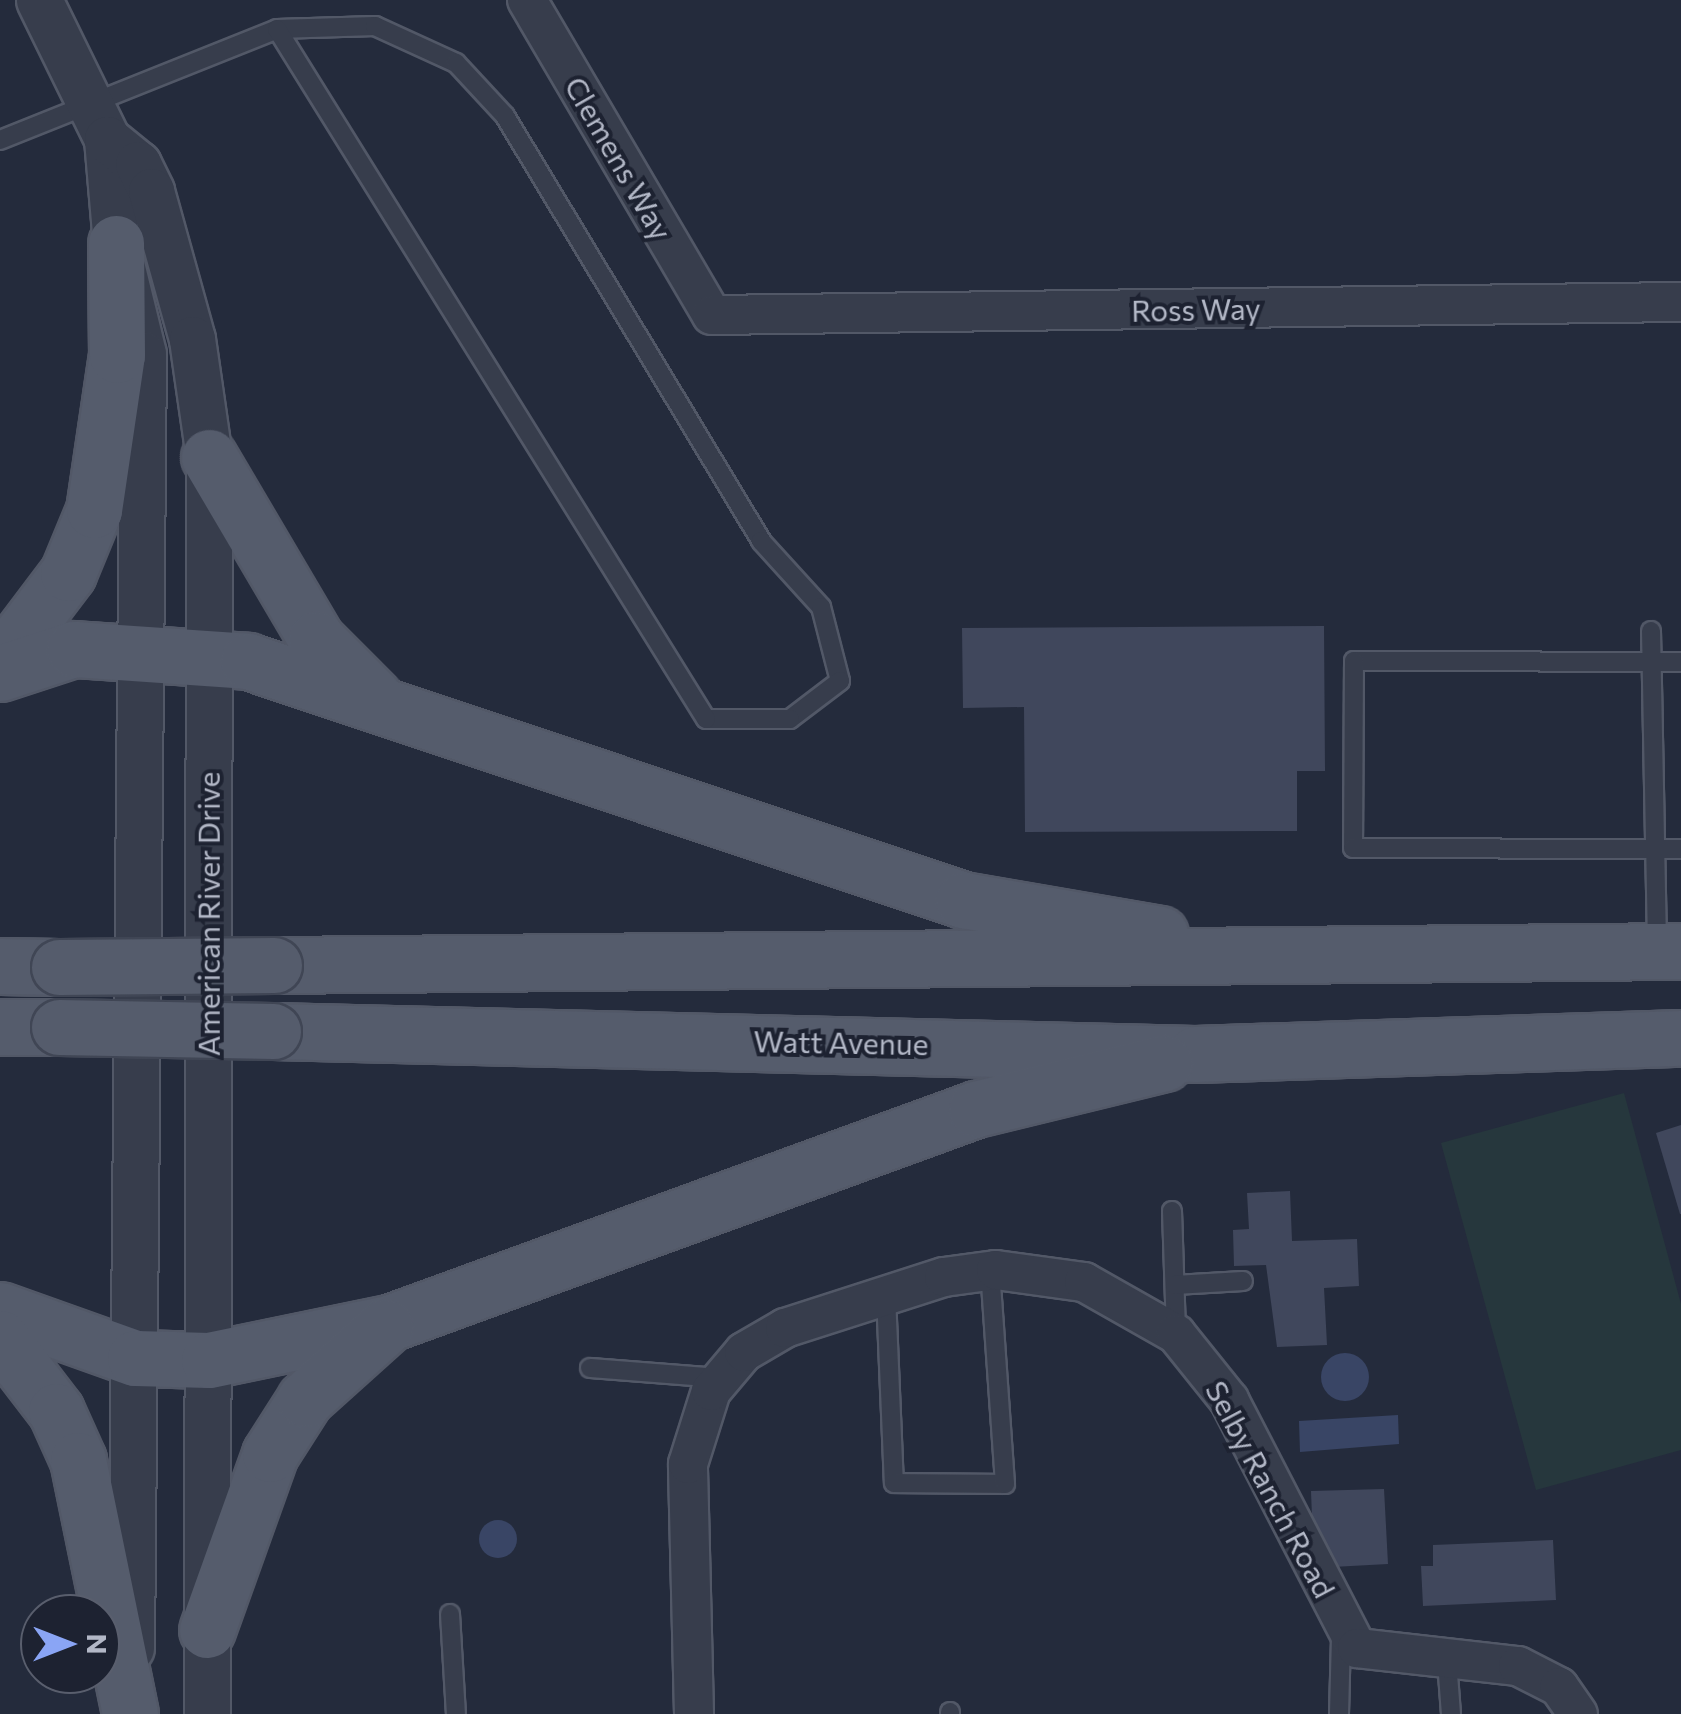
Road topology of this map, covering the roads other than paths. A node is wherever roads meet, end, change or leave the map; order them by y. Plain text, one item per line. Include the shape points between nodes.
1 (39, 0) edge
2 (527, 0) edge
3 (277, 29) junction
4 (101, 123) junction
5 (0, 140) edge
6 (116, 244) junction
7 (1681, 302) edge
8 (712, 315) joint
9 (209, 457) junction
10 (1651, 631) dead end
11 (138, 650) junction
12 (209, 661) junction
13 (0, 662) edge
14 (1651, 662) junction
15 (1681, 662) edge
16 (0, 673) edge
17 (383, 706) junction
18 (1681, 849) edge
19 (1655, 850) junction
20 (1669, 950) edge
21 (1241, 954) junction
22 (0, 966) edge
23 (0, 1027) edge
24 (1681, 1038) edge
25 (1196, 1054) junction
26 (1172, 1210) dead end
27 (990, 1270) junction
28 (1244, 1281) dead end
29 (1174, 1285) junction
30 (886, 1295) junction
31 (0, 1310) edge
32 (392, 1322) junction
33 (1176, 1334) junction
34 (0, 1338) edge
35 (135, 1358) junction
36 (209, 1360) junction
37 (590, 1368) dead end
38 (720, 1378) junction
39 (450, 1614) dead end
40 (1341, 1626) junction
41 (207, 1630) junction
42 (1448, 1661) junction
43 (130, 1714) edge
44 (206, 1714) edge
45 (456, 1714) edge
46 (694, 1714) edge
47 (1339, 1714) edge
48 (1450, 1714) edge
49 (1578, 1714) edge

1 - 4 street, American River Drive
2 - 8 street, Clemens Way
3 - 3 lane via 706,719 790,719 840,681 821,607 761,541 505,116 456,64 375,26
3 - 4 lane
4 - 5 lane
4 - 6 street, American River Drive
4 - 9 street, American River Drive via 138,164 156,208 192,339
6 - 11 street, American River Drive via 143,354
6 - 13 main road via 117,355 94,510 68,573
7 - 8 street, Ross Way
9 - 12 street, American River Drive
9 - 17 main road via 316,638
10 - 14 lane
11 - 12 main road
11 - 16 main road via 74,649
11 - 35 street, American River Drive
12 - 17 main road via 248,661
12 - 36 street, American River Drive
14 - 15 lane
14 - 19 lane
14 - 19 lane via 1354,661 1353,848
17 - 21 main road via 963,900
18 - 19 lane
19 - 20 lane
20 - 21 main road
21 - 22 main road, bridge
23 - 25 main road, Watt Avenue, bridge
24 - 25 main road, Watt Avenue
25 - 32 main road via 976,1109
26 - 29 lane
27 - 30 street, Selby Ranch Road
27 - 30 lane via 1004,1484 894,1483
27 - 33 street, Selby Ranch Road via 1084,1282
28 - 29 lane
29 - 33 lane
30 - 38 street, Selby Ranch Road via 764,1338
31 - 35 main road
32 - 36 main road
32 - 41 main road via 305,1399 270,1454
33 - 40 street, Selby Ranch Road via 1229,1400
34 - 43 main road via 56,1411 78,1460
35 - 36 main road
35 - 43 street, American River Drive
36 - 41 street, American River Drive
37 - 38 lane
38 - 46 street, Selby Ranch Road via 694,1427 688,1464
39 - 45 lane
40 - 42 street, Selby Ranch Road via 1367,1654
40 - 47 lane
41 - 44 street, American River Drive
42 - 48 lane
42 - 49 street, Selby Ranch Road via 1541,1673

